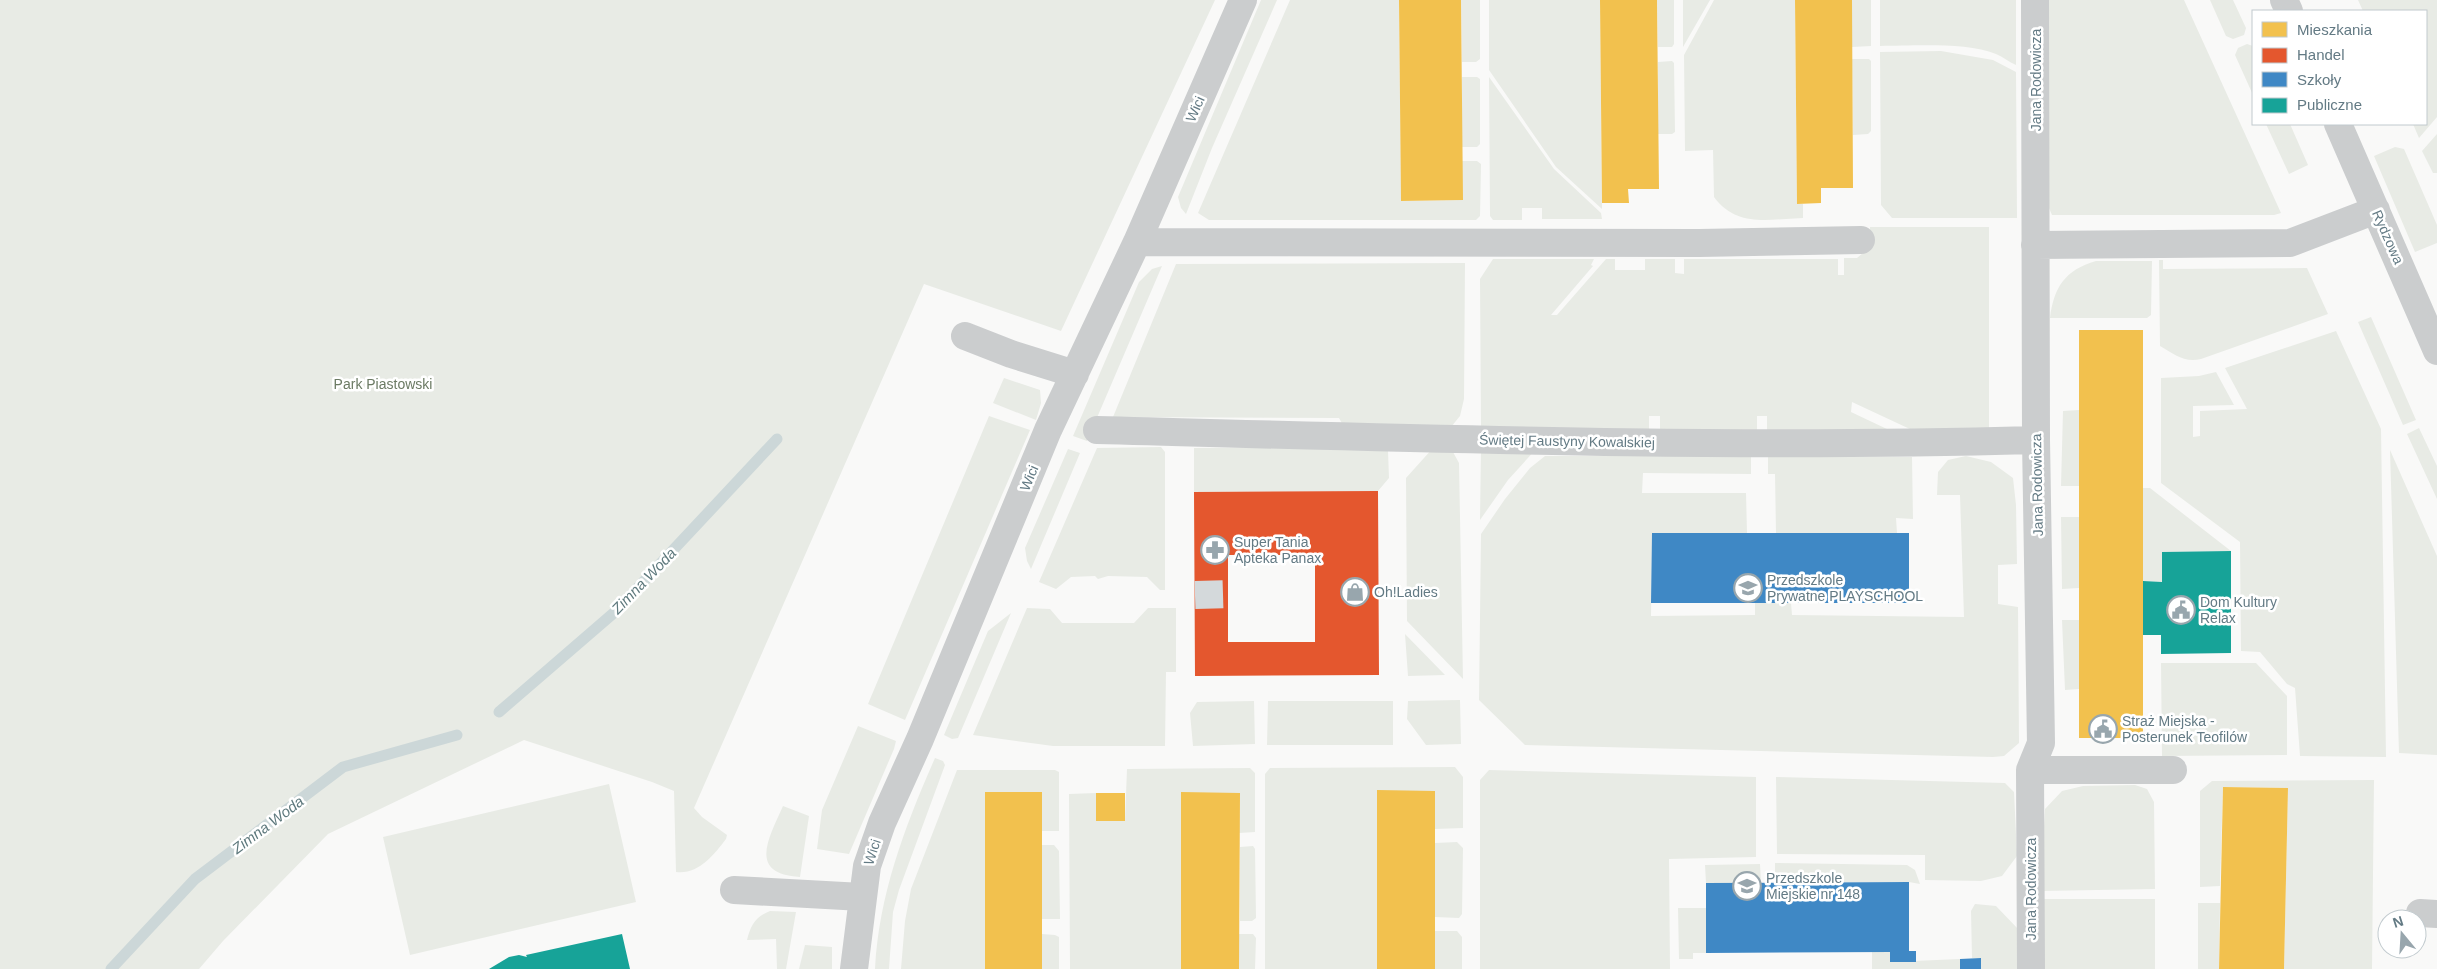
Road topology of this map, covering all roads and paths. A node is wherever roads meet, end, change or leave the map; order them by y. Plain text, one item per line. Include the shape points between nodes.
1 (1243, 0) edge
2 (2035, 0) edge
3 (2338, 125) edge
4 (2376, 210) junction
5 (1861, 240) dead end
6 (1137, 242) junction
7 (2035, 245) junction
8 (966, 336) dead end
9 (2437, 351) edge
10 (1075, 374) junction
11 (1097, 430) dead end
12 (2036, 440) junction
13 (2030, 770) junction
14 (2173, 770) dead end
15 (734, 890) dead end
16 (862, 898) junction
17 (854, 969) edge
18 (2032, 969) edge

1 - 6 street, Wici
2 - 7 street, Jana Rodowicza
3 - 4 street, Rydzowa
4 - 7 street via 2290,243
4 - 9 street, Rydzowa
5 - 6 street via 1699,243
6 - 10 street, Wici
7 - 12 street, Jana Rodowicza
8 - 10 street
10 - 16 street, Wici via 1048,430 882,823 867,866
11 - 12 street, Świętej Faustyny Kowalskiej via 1538,441 1927,443
12 - 13 street, Jana Rodowicza via 2041,743
13 - 14 street
13 - 18 street, Jana Rodowicza
15 - 16 street
16 - 17 street, Wici

